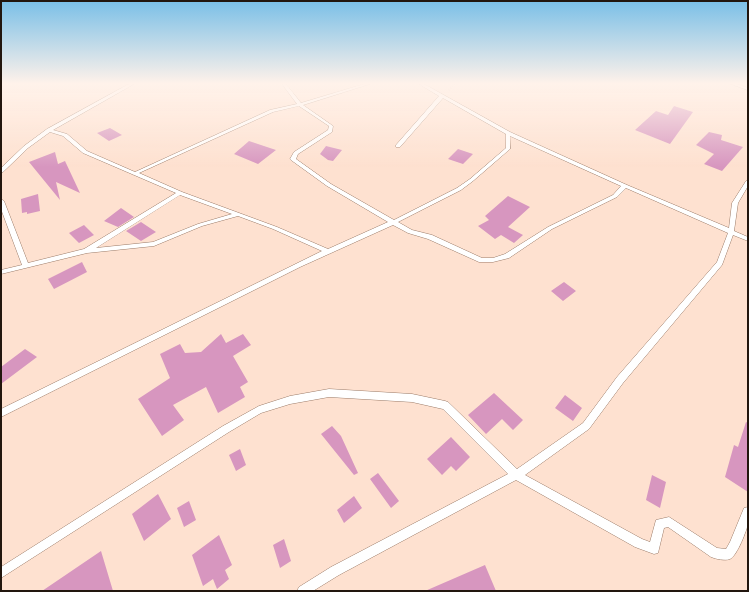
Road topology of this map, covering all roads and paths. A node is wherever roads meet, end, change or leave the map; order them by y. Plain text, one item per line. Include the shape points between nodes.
1 (82, 112) edge
2 (271, 112) edge
3 (310, 112) edge
4 (428, 112) edge
5 (468, 112) edge
6 (49, 130) junction
7 (508, 133) junction
8 (398, 146) dead end
9 (1, 172) edge
10 (136, 173) junction
11 (748, 182) edge
12 (624, 186) junction
13 (180, 193) junction
14 (1, 201) edge
15 (236, 215) junction
16 (393, 222) junction
17 (731, 233) junction
18 (748, 239) edge
19 (327, 251) junction
20 (86, 252) junction
21 (26, 265) junction
22 (1, 272) edge
23 (1, 413) edge
24 (516, 475) junction
25 (748, 512) edge
26 (1, 573) edge
27 (303, 591) edge

1 - 6 lane
2 - 10 lane
3 - 16 lane via 331,126 330,131 296,153 293,159 329,185
4 - 8 lane
5 - 7 lane
6 - 9 lane via 26,147
6 - 10 lane via 65,135 85,152
7 - 12 lane
7 - 16 lane via 508,148 461,188
10 - 13 lane
11 - 17 lane via 735,203
12 - 16 lane via 615,196 550,228 507,256 493,260 482,260 410,232
12 - 17 lane
13 - 15 lane
13 - 20 lane
14 - 21 lane
15 - 19 lane via 275,228
15 - 20 lane via 200,225 154,244
16 - 19 lane
17 - 18 lane
17 - 24 lane via 720,262 620,380 586,426
19 - 23 lane
20 - 21 lane
21 - 22 lane
24 - 25 lane via 654,549 660,524 669,522 715,553 728,554
24 - 26 lane via 445,405 412,398 329,393 306,397 259,410 226,429
24 - 27 lane via 335,571

